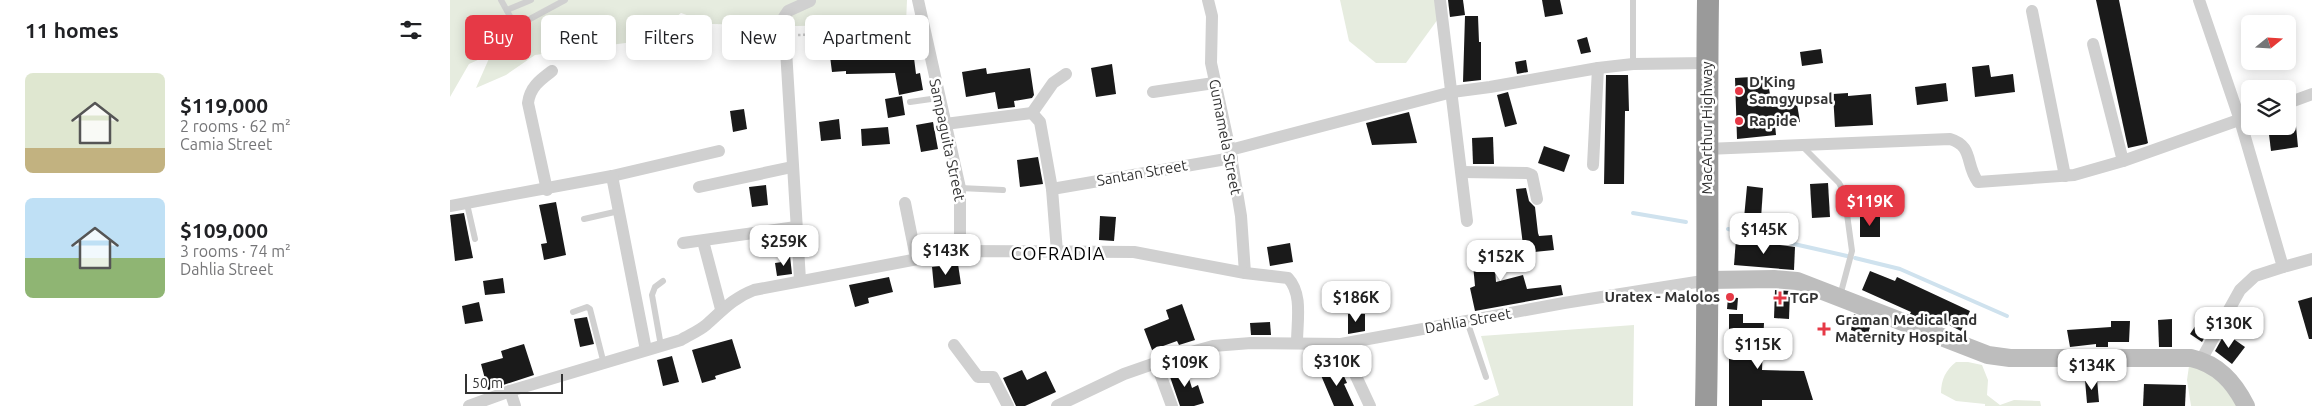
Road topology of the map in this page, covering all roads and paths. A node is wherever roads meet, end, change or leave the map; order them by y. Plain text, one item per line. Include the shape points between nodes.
1 (501, 0) edge
2 (531, 0) edge
3 (565, 0) edge
4 (918, 0) edge
5 (1208, 0) edge
6 (1440, 0) edge
7 (1633, 0) edge
8 (1708, 0) edge
9 (2199, 0) edge
10 (810, 1) edge
11 (507, 10) junction
12 (2032, 11) dead end
13 (509, 15) edge
14 (785, 15) edge
15 (921, 15) edge
16 (531, 18) edge
17 (2093, 44) dead end
18 (929, 55) edge
19 (786, 60) edge
20 (1707, 63) junction
21 (1633, 64) junction
22 (1598, 68) junction
23 (552, 71) dead end
24 (1066, 74) dead end
25 (1214, 83) junction
26 (1153, 92) dead end
27 (1452, 92) junction
28 (2312, 94) edge
29 (938, 98) junction
30 (2296, 100) edge
31 (910, 102) dead end
32 (2241, 108) edge
33 (1032, 113) junction
34 (2241, 119) edge
35 (944, 124) junction
36 (2249, 135) edge
37 (1802, 145) junction
38 (1706, 150) junction
39 (719, 151) dead end
40 (1231, 154) junction
41 (2123, 161) junction
42 (1593, 165) dead end
43 (792, 167) junction
44 (1462, 172) junction
45 (612, 176) junction
46 (2065, 176) junction
47 (699, 187) dead end
48 (960, 188) junction
49 (1052, 189) junction
50 (547, 190) junction
51 (1003, 190) dead end
52 (1537, 199) dead end
53 (905, 203) dead end
54 (467, 204) junction
55 (450, 206) edge
56 (619, 210) junction
57 (584, 219) dead end
58 (1467, 221) dead end
59 (796, 227) junction
60 (475, 239) dead end
61 (703, 240) junction
62 (683, 244) dead end
63 (960, 251) junction
64 (1057, 252) junction
65 (916, 258) junction
66 (2312, 259) edge
67 (2283, 267) junction
68 (1244, 273) junction
69 (800, 280) junction
70 (1708, 280) junction
71 (662, 281) dead end
72 (1840, 297) junction
73 (721, 309) junction
74 (573, 312) dead end
75 (1467, 321) junction
76 (1297, 342) junction
77 (1341, 344) junction
78 (954, 345) dead end
79 (661, 346) junction
80 (646, 350) junction
81 (2201, 360) junction
82 (1156, 362) junction
83 (604, 364) junction
84 (1486, 377) dead end
85 (510, 392) junction
86 (469, 406) edge
87 (515, 406) edge
88 (1008, 406) edge
89 (1057, 406) edge
90 (1172, 406) edge
91 (1370, 406) edge
92 (1706, 406) edge
93 (2246, 406) edge

1 - 11 lane
2 - 11 lane
3 - 16 lane
4 - 15 street, Sampaguita Street
5 - 25 street, Gumamela Street via 1212,16 1210,63
6 - 27 street
7 - 21 lane
8 - 20 highway, MacArthur Highway
9 - 32 street
10 - 14 street
11 - 13 lane
12 - 46 street
17 - 41 street
18 - 29 street, Sampaguita Street
19 - 43 street
20 - 21 street, Santan Street
20 - 38 highway, MacArthur Highway
21 - 22 street, Santan Street
22 - 27 street, Santan Street
22 - 42 street
23 - 50 street via 535,85 528,103
24 - 33 street via 1053,83
25 - 26 street
25 - 40 street, Gumamela Street
27 - 40 street, Santan Street
27 - 44 street
28 - 30 street
29 - 31 lane
29 - 35 street, Sampaguita Street
33 - 35 street
33 - 49 street via 1040,122
34 - 41 street
35 - 48 street, Sampaguita Street
36 - 67 street
37 - 38 street
37 - 46 street via 1950,139 1961,142 1966,149 1972,174 1978,182
37 - 72 lane via 1839,182 1844,192 1852,251
38 - 70 highway, MacArthur Highway
39 - 45 street
40 - 49 street, Santan Street
40 - 68 street, Gumamela Street via 1241,216
41 - 46 street
43 - 47 street
43 - 59 street
44 - 52 street via 1528,173 1532,175
44 - 58 street
45 - 50 street
45 - 56 street
48 - 51 lane
48 - 63 street, Sampaguita Street
49 - 64 street
50 - 54 street
53 - 65 street
54 - 55 street
54 - 60 lane
56 - 57 lane
56 - 80 street
59 - 61 street
59 - 69 street
61 - 62 street
61 - 73 street
63 - 64 street
63 - 65 street
64 - 68 street via 1134,252
65 - 69 street
66 - 67 street
67 - 81 street via 2255,276 2240,290
68 - 76 street via 1288,278 1295,286
69 - 73 street via 740,295
70 - 72 street via 1797,281
70 - 75 street, Dahlia Street
70 - 92 highway, MacArthur Highway
71 - 79 lane via 652,295
72 - 81 street via 1988,355
73 - 79 street via 705,326 681,340
74 - 83 lane via 590,309
75 - 77 street, Dahlia Street
75 - 84 lane
76 - 77 street, Dahlia Street
76 - 82 street, Dahlia Street via 1213,346
77 - 91 street
78 - 88 street via 978,377 993,377
79 - 80 street
80 - 83 street
81 - 93 street via 2215,366 2237,388
82 - 89 street, Dahlia Street
82 - 90 street
83 - 85 street
85 - 86 street
85 - 87 street

